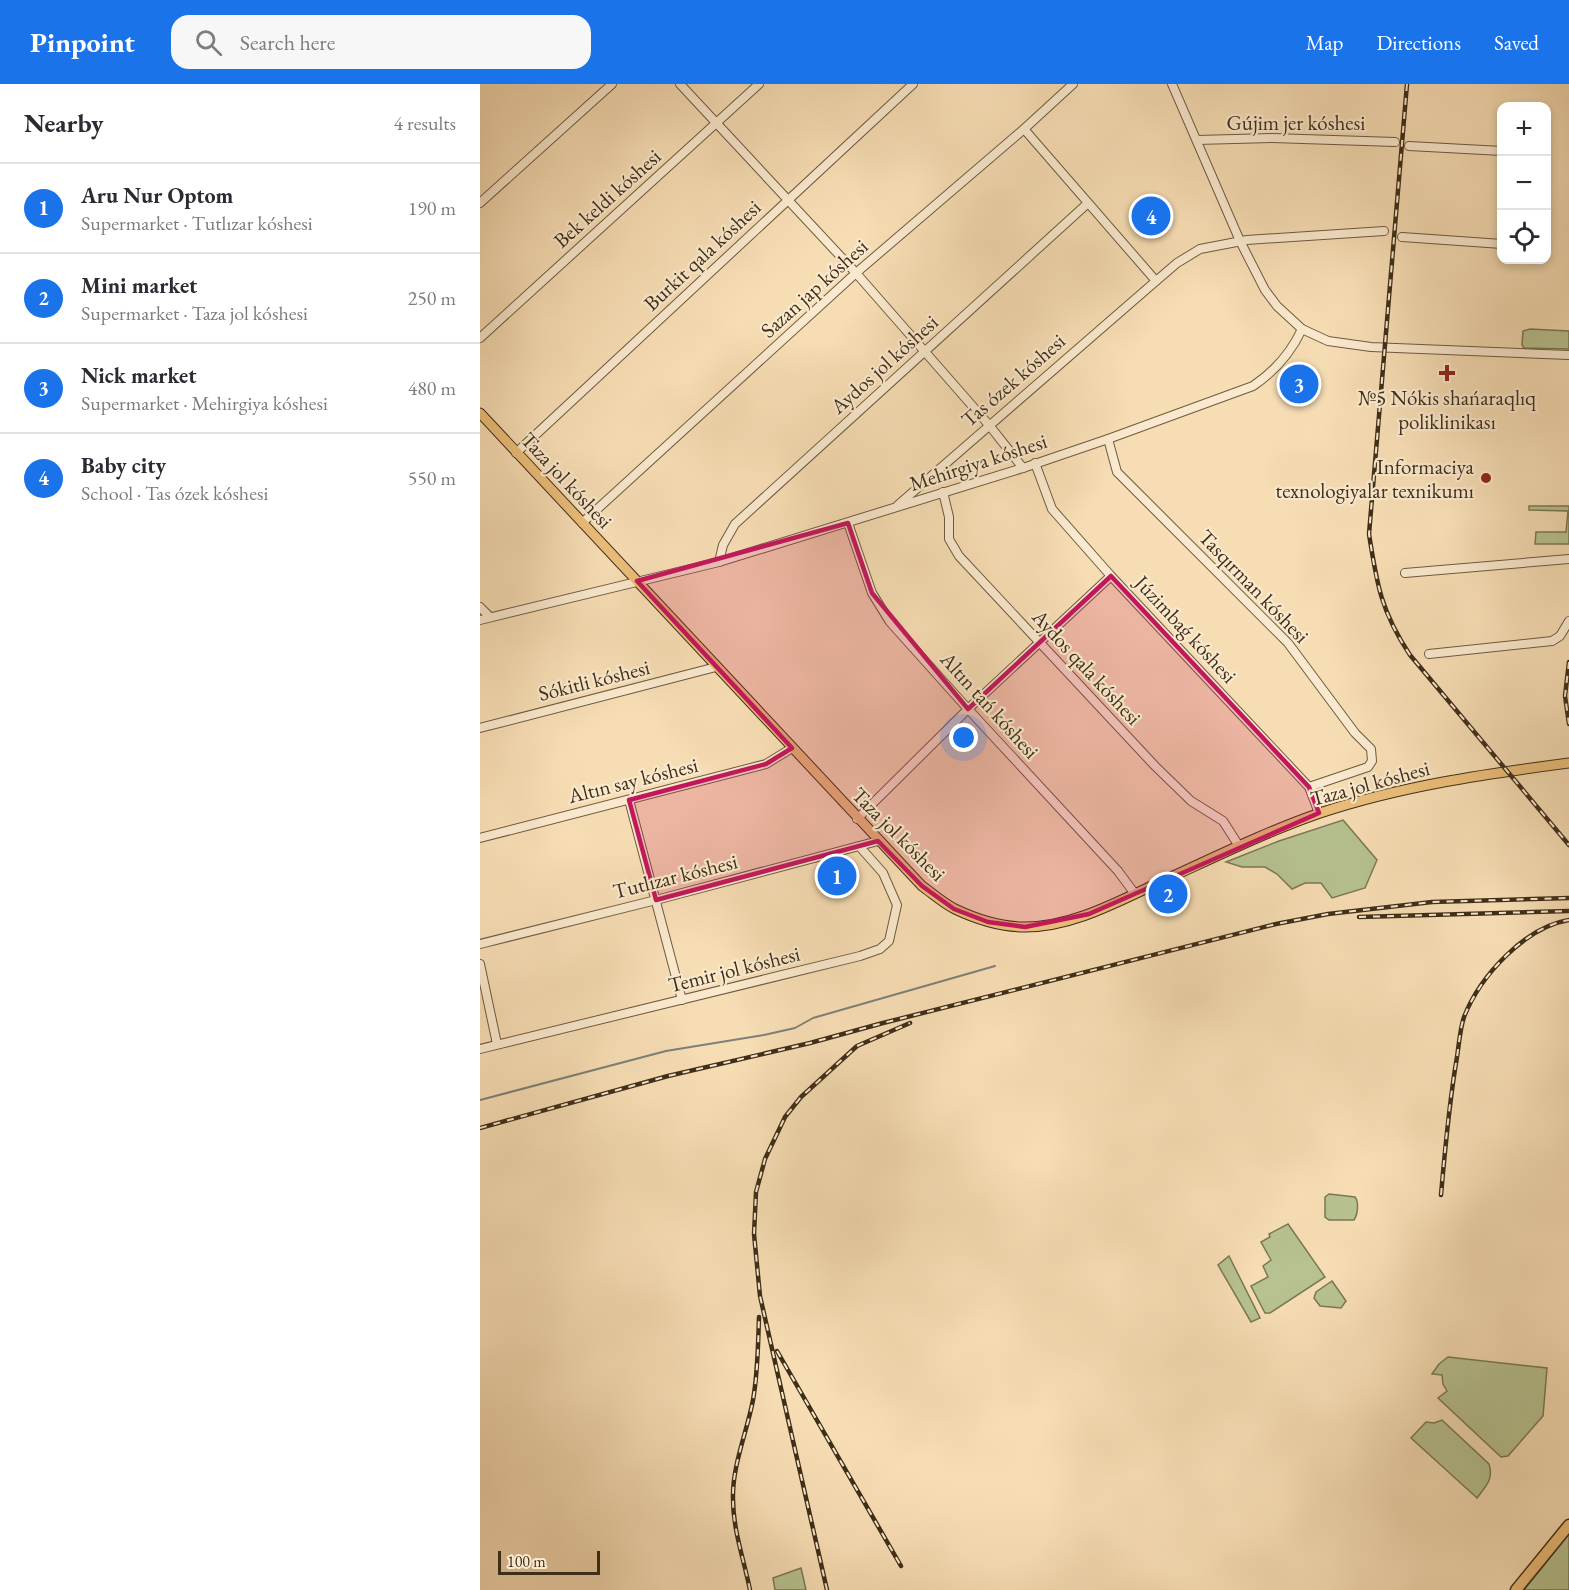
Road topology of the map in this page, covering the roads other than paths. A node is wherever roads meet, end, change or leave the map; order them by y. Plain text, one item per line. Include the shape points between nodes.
1 (612, 84) edge
2 (680, 84) edge
3 (759, 84) edge
4 (913, 84) edge
5 (1073, 84) edge
6 (1172, 84) edge
7 (715, 123) junction
8 (1024, 129) junction
9 (1197, 140) junction
10 (1395, 142) dead end
11 (1409, 146) dead end
12 (1497, 151) edge
13 (788, 200) junction
14 (480, 203) edge
15 (1088, 203) junction
16 (1384, 231) dead end
17 (1402, 237) dead end
18 (1240, 241) junction
19 (1497, 244) edge
20 (856, 273) junction
21 (1156, 281) junction
22 (1302, 329) junction
23 (480, 338) edge
24 (925, 351) junction
25 (1569, 355) edge
26 (480, 413) edge
27 (989, 425) junction
28 (1108, 439) junction
29 (516, 453) junction
30 (1035, 463) junction
31 (1023, 468) junction
32 (943, 492) junction
33 (894, 508) junction
34 (582, 523) junction
35 (848, 523) junction
36 (1569, 559) edge
37 (719, 562) junction
38 (1405, 573) dead end
39 (1111, 576) junction
40 (637, 582) junction
41 (480, 607) edge
42 (490, 617) junction
43 (480, 620) edge
44 (1569, 621) edge
45 (1040, 642) junction
46 (1429, 654) dead end
47 (717, 667) junction
48 (968, 709) junction
49 (480, 728) edge
50 (792, 748) junction
51 (1569, 763) edge
52 (1309, 787) junction
53 (628, 800) junction
54 (1320, 813) junction
55 (857, 819) junction
56 (480, 838) edge
57 (878, 841) junction
58 (1239, 846) junction
59 (860, 847) junction
60 (1135, 894) junction
61 (656, 900) junction
62 (480, 944) edge
63 (480, 964) edge
64 (682, 1000) junction
65 (497, 1044) junction
66 (480, 1048) edge
67 (1569, 1525) edge
68 (1516, 1590) edge

1 - 14 street
2 - 7 street
3 - 7 street, Bek keldi kóshesi
4 - 13 street, Burkit qala kóshesi
5 - 8 street, Sazan jap kóshesi
6 - 9 street
7 - 13 street
7 - 23 street, Bek keldi kóshesi
8 - 15 street
8 - 20 street, Sazan jap kóshesi
9 - 10 street, Gújim jer kóshesi
9 - 18 street
11 - 12 street
13 - 20 street
13 - 29 street, Burkit qala kóshesi
15 - 21 street
15 - 24 street, Aydos jol kóshesi
16 - 18 street, Tas ózek kóshesi
17 - 19 street
18 - 21 street, Tas ózek kóshesi via 1200,249
18 - 22 street via 1265,290
20 - 24 street
20 - 34 street, Sazan jap kóshesi
21 - 27 street, Tas ózek kóshesi
22 - 25 street via 1328,341 1371,347
22 - 28 street, Mehirgiya kóshesi via 1295,345 1271,374 1253,386
24 - 27 street
24 - 37 street, Aydos jol kóshesi via 735,524
26 - 29 main road, Taza jol kóshesi
27 - 31 street
27 - 33 street, Tas ózek kóshesi
28 - 30 street, Mehirgiya kóshesi
28 - 52 street, Tasqırman kóshesi via 1117,472 1288,644 1355,733 1371,748 1372,761 1368,767
29 - 34 main road, Taza jol kóshesi
30 - 31 street, Mehirgiya kóshesi
30 - 39 street, Júzimbaǵ kóshesi via 1052,509
31 - 32 street, Mehirgiya kóshesi
32 - 33 street, Mehirgiya kóshesi
32 - 45 street, Aydos qala kóshesi via 949,539 959,556
33 - 35 street, Mehirgiya kóshesi
34 - 40 main road, Taza jol kóshesi
35 - 37 street, Mehirgiya kóshesi
35 - 48 street, Altın tań kóshesi via 872,593 890,622
36 - 38 street
37 - 40 street, Mehirgiya kóshesi
39 - 45 street
39 - 52 street, Júzimbaǵ kóshesi
40 - 42 street, Mehirgiya kóshesi
40 - 47 main road, Taza jol kóshesi
41 - 42 street
42 - 43 street, Mehirgiya kóshesi
44 - 46 street via 1552,641
45 - 48 street
45 - 58 street, Aydos qala kóshesi via 1155,766 1191,801 1223,821
47 - 49 street, Sókitli kóshesi
47 - 50 main road, Taza jol kóshesi
48 - 55 street
48 - 60 street, Altın tań kóshesi
50 - 53 street, Altın say kóshesi via 766,764
50 - 55 main road, Taza jol kóshesi
51 - 54 main road, Taza jol kóshesi via 1401,789
52 - 54 street, Júzimbaǵ kóshesi
53 - 56 street, Altın say kóshesi
53 - 61 street
54 - 58 main road, Taza jol kóshesi
55 - 57 main road, Taza jol kóshesi
57 - 59 street, Tutlızar kóshesi
57 - 60 main road, Taza jol kóshesi via 922,886 954,909 988,922 1025,927 1054,923 1089,914
58 - 60 main road, Taza jol kóshesi
59 - 61 street, Tutlızar kóshesi
59 - 64 street, Temir jol kóshesi via 883,873 897,905 889,941 880,950
61 - 62 street, Tutlızar kóshesi
61 - 64 street
63 - 65 street
64 - 65 street, Temir jol kóshesi
65 - 66 street, Temir jol kóshesi
67 - 68 highway

